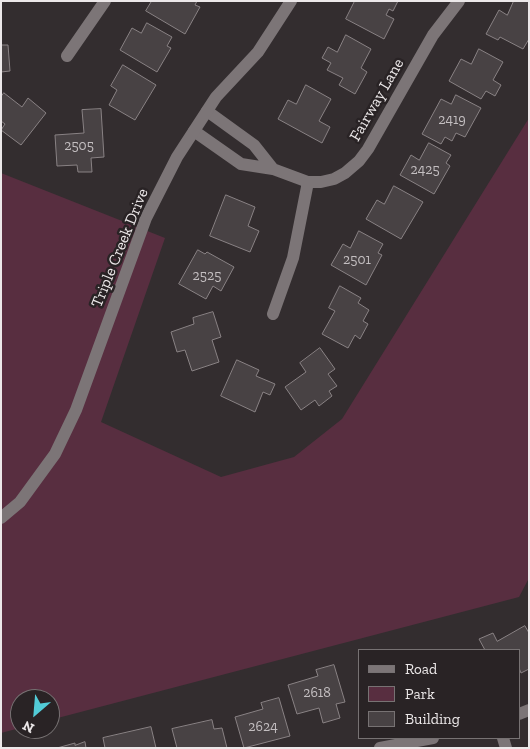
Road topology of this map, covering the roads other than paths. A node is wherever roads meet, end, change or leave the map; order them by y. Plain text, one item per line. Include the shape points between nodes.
1 (105, 1) edge
2 (291, 1) edge
3 (459, 1) edge
4 (67, 56) dead end
5 (207, 111) junction
6 (194, 131) junction
7 (273, 169) junction
8 (308, 182) junction
9 (273, 314) dead end
10 (1, 518) edge
11 (428, 739) edge
12 (380, 748) edge

1 - 4 street
2 - 5 street, Triple Creek Drive via 258,52
3 - 8 street, Fairway Lane via 432,35 360,161 334,179
5 - 6 street, Triple Creek Drive
5 - 7 street via 254,145
6 - 7 street, Fairway Lane via 242,164
6 - 10 street, Triple Creek Drive via 146,218 76,410 55,454 20,502
7 - 8 street, Fairway Lane
8 - 9 street via 293,258
11 - 12 street

